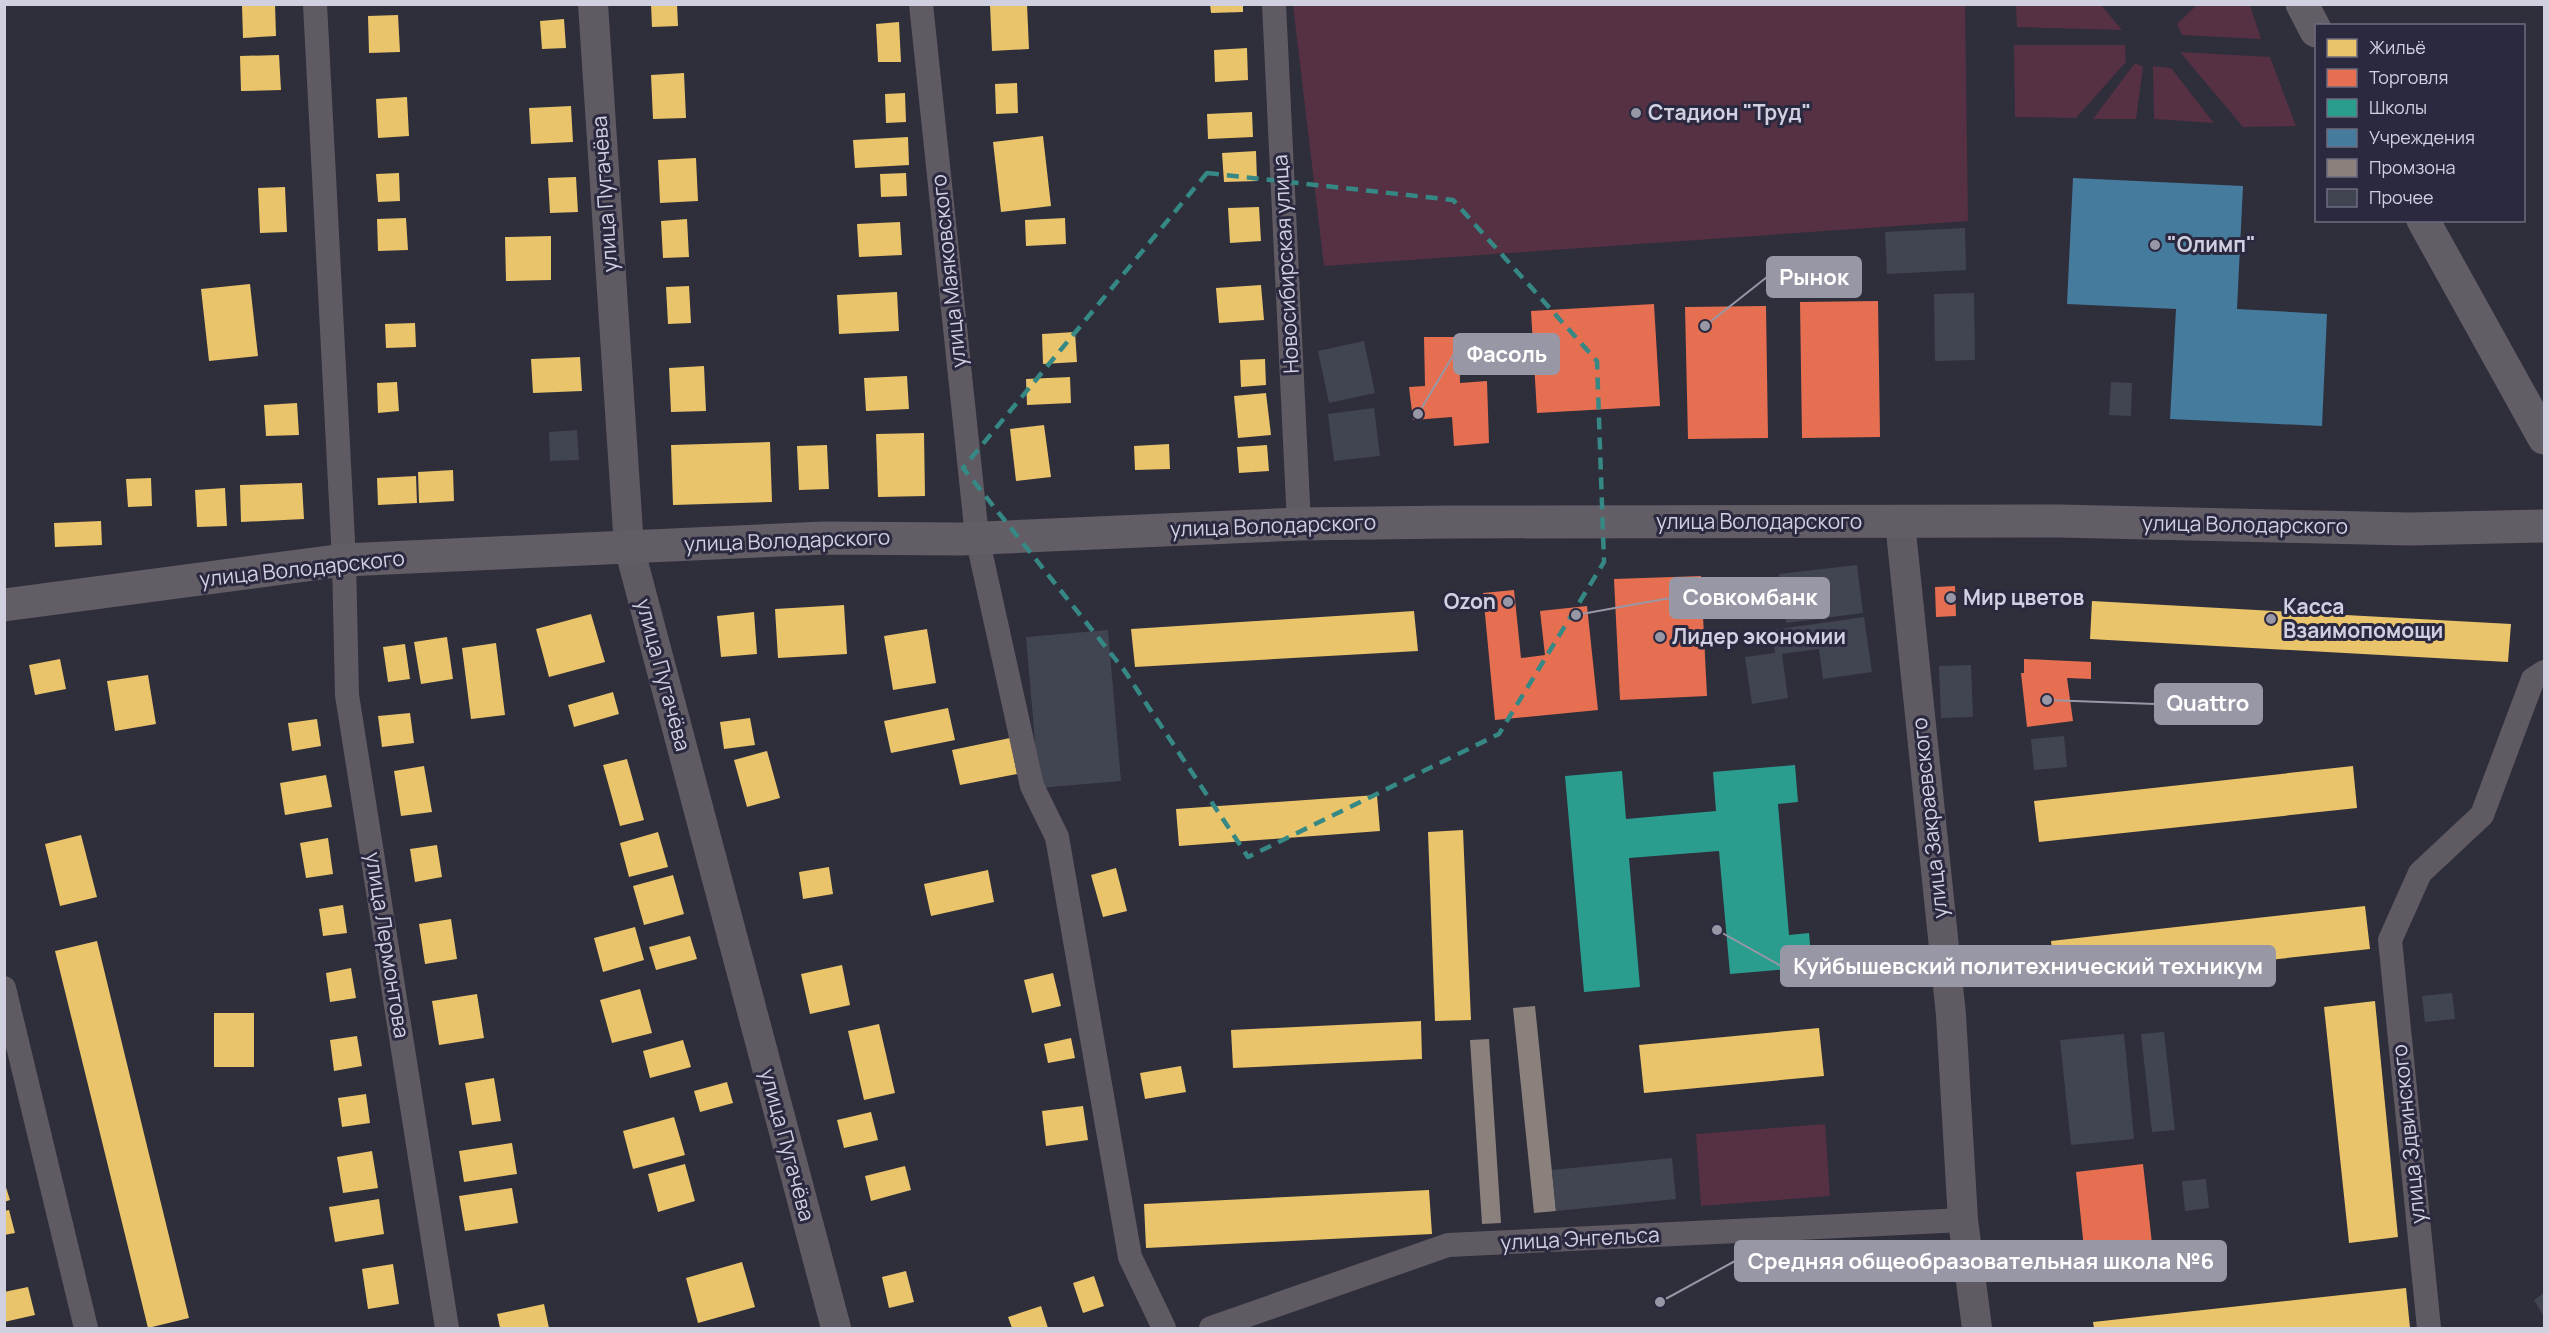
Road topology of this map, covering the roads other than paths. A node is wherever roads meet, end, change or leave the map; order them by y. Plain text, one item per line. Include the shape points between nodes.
1 (315, 4) edge
2 (593, 4) edge
3 (921, 4) edge
4 (1274, 4) edge
5 (2424, 222) edge
6 (2544, 438) edge
7 (1900, 522) junction
8 (1299, 524) junction
9 (2544, 526) edge
10 (977, 537) junction
11 (629, 547) junction
12 (344, 560) junction
13 (4, 605) edge
14 (2544, 672) edge
15 (4, 988) edge
16 (1963, 1220) junction
17 (86, 1329) edge
18 (447, 1329) edge
19 (836, 1329) edge
20 (1164, 1329) edge
21 (1211, 1329) edge
22 (1977, 1329) edge
23 (2429, 1329) edge

1 - 12 street, улица Лермонтова
2 - 11 street, улица Пугачёва
3 - 10 street, улица Маяковского
4 - 8 street, Новосибирская улица
5 - 6 main road
7 - 8 main road, улица Володарского
7 - 9 main road, улица Володарского via 2071,521 2410,529
7 - 16 street, улица Закраевского via 1952,1015
8 - 10 main road, улица Володарского
10 - 11 main road, улица Володарского via 824,538
10 - 20 street, улица Маяковского via 1032,786 1057,837 1130,1257
11 - 12 main road, улица Володарского
11 - 19 street, улица Пугачёва
12 - 13 main road, улица Володарского
12 - 18 street, улица Лермонтова via 347,695
14 - 23 street, улица Здвинского via 2533,679 2482,815 2420,873 2390,940
15 - 17 street
16 - 21 street, улица Энгельса via 1448,1245
16 - 22 street, улица Закраевского

